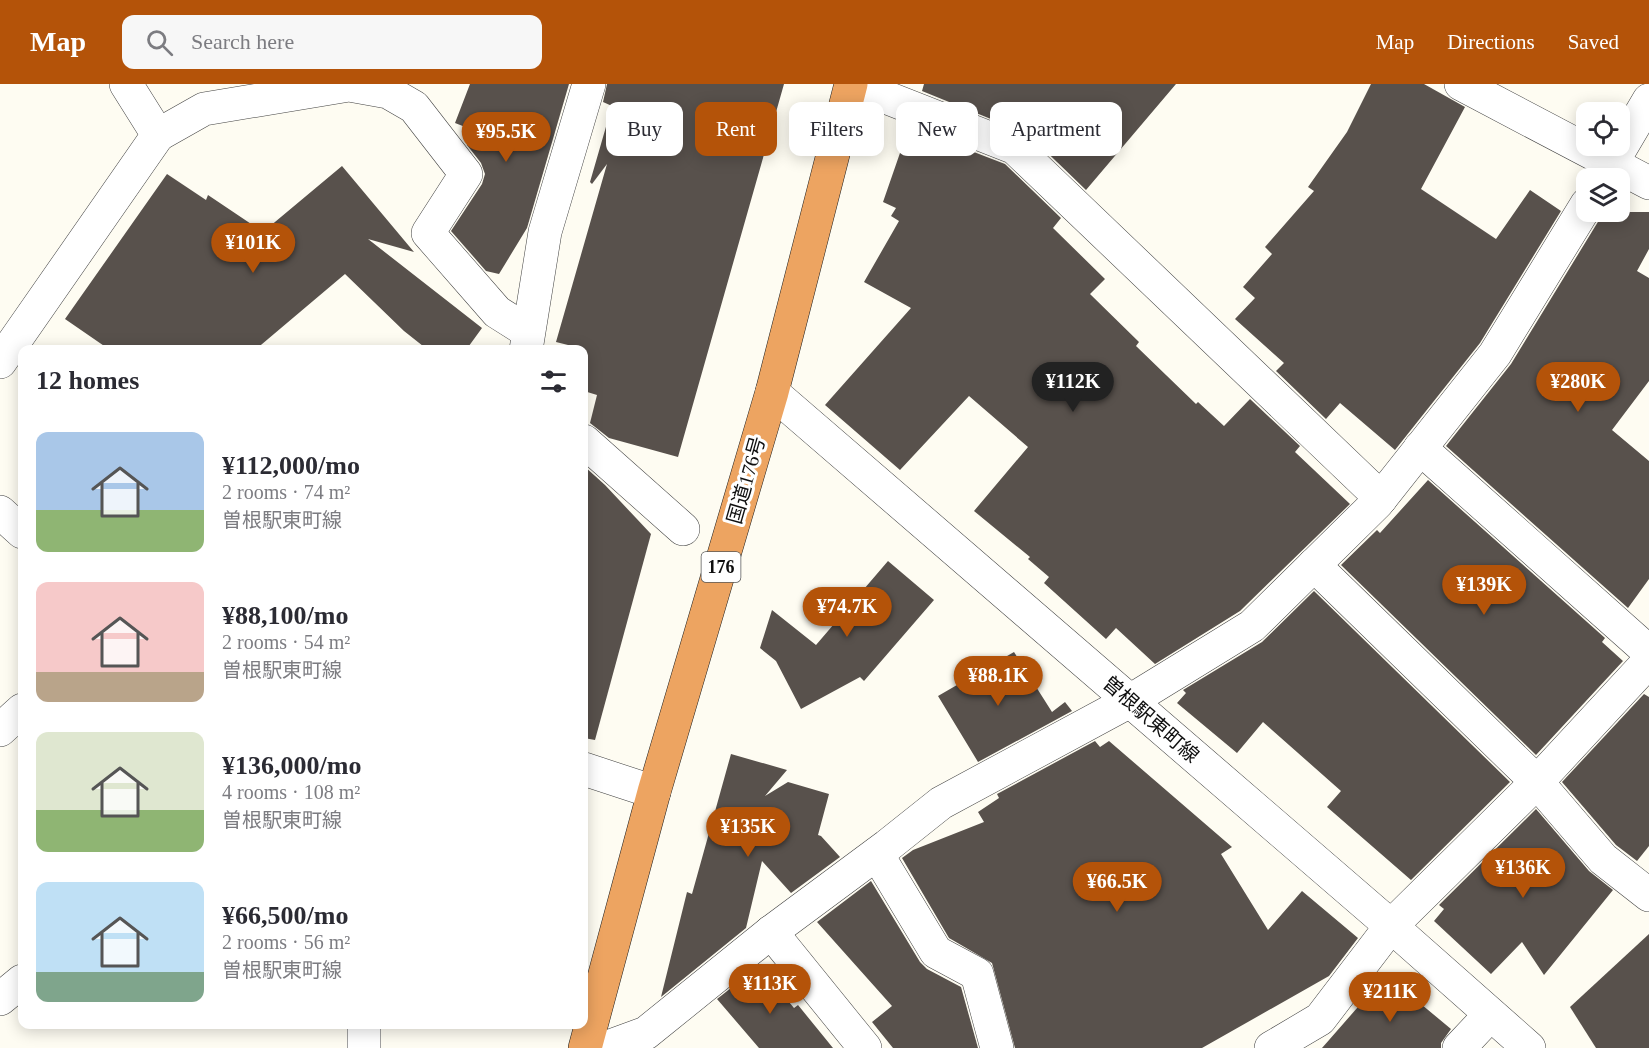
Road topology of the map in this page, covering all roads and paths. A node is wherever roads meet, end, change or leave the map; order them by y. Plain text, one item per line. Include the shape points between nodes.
1 (126, 84) edge
2 (589, 84) edge
3 (851, 84) edge
4 (1461, 84) edge
5 (1649, 100) edge
6 (158, 135) junction
7 (1603, 168) edge
8 (1610, 168) edge
9 (1630, 177) edge
10 (1649, 183) edge
11 (1576, 222) edge
12 (527, 340) edge
13 (0, 362) edge
14 (772, 392) junction
15 (588, 445) edge
16 (1420, 448) junction
17 (1381, 498) junction
18 (0, 512) edge
19 (18, 528) edge
20 (683, 529) dead end
21 (1314, 565) junction
22 (1649, 652) edge
23 (1649, 661) edge
24 (1130, 701) junction
25 (18, 714) edge
26 (0, 730) edge
27 (588, 770) edge
28 (1538, 782) junction
29 (654, 792) junction
30 (877, 854) junction
31 (1649, 895) edge
32 (1391, 926) junction
33 (771, 932) junction
34 (18, 984) edge
35 (0, 999) edge
36 (1490, 1016) junction
37 (364, 1029) edge
38 (364, 1048) edge
39 (585, 1048) edge
40 (605, 1048) edge
41 (865, 1048) edge
42 (997, 1048) edge
43 (1271, 1048) edge
44 (1460, 1048) edge
45 (1528, 1048) edge

1 - 6 street
2 - 12 street via 545,232
3 - 14 highway, 国道176号 / 176
3 - 17 street via 1015,148
4 - 7 street
5 - 8 street
6 - 12 street via 204,109 349,85 388,92 414,107 466,174 428,233 497,312
6 - 13 street
9 - 10 street
11 - 16 street via 1495,354
14 - 24 street, 曽根駅東町線
14 - 29 highway, 国道176号 / 176
15 - 20 street
16 - 17 street
16 - 22 street
17 - 21 street
18 - 19 street
21 - 24 street via 1252,626
21 - 28 street
23 - 28 street
24 - 30 street via 941,802
24 - 32 street, 曽根駅東町線
25 - 26 street
27 - 29 street
28 - 31 street via 1603,859
28 - 32 street
29 - 39 highway, 国道176号 / 176
30 - 33 street
30 - 42 street via 936,952 977,974
32 - 36 street, 曽根駅東町線
32 - 43 street via 1320,1019
33 - 40 street via 646,1033
33 - 41 street
34 - 35 street
36 - 44 street
36 - 45 street, 曽根駅東町線
37 - 38 street

